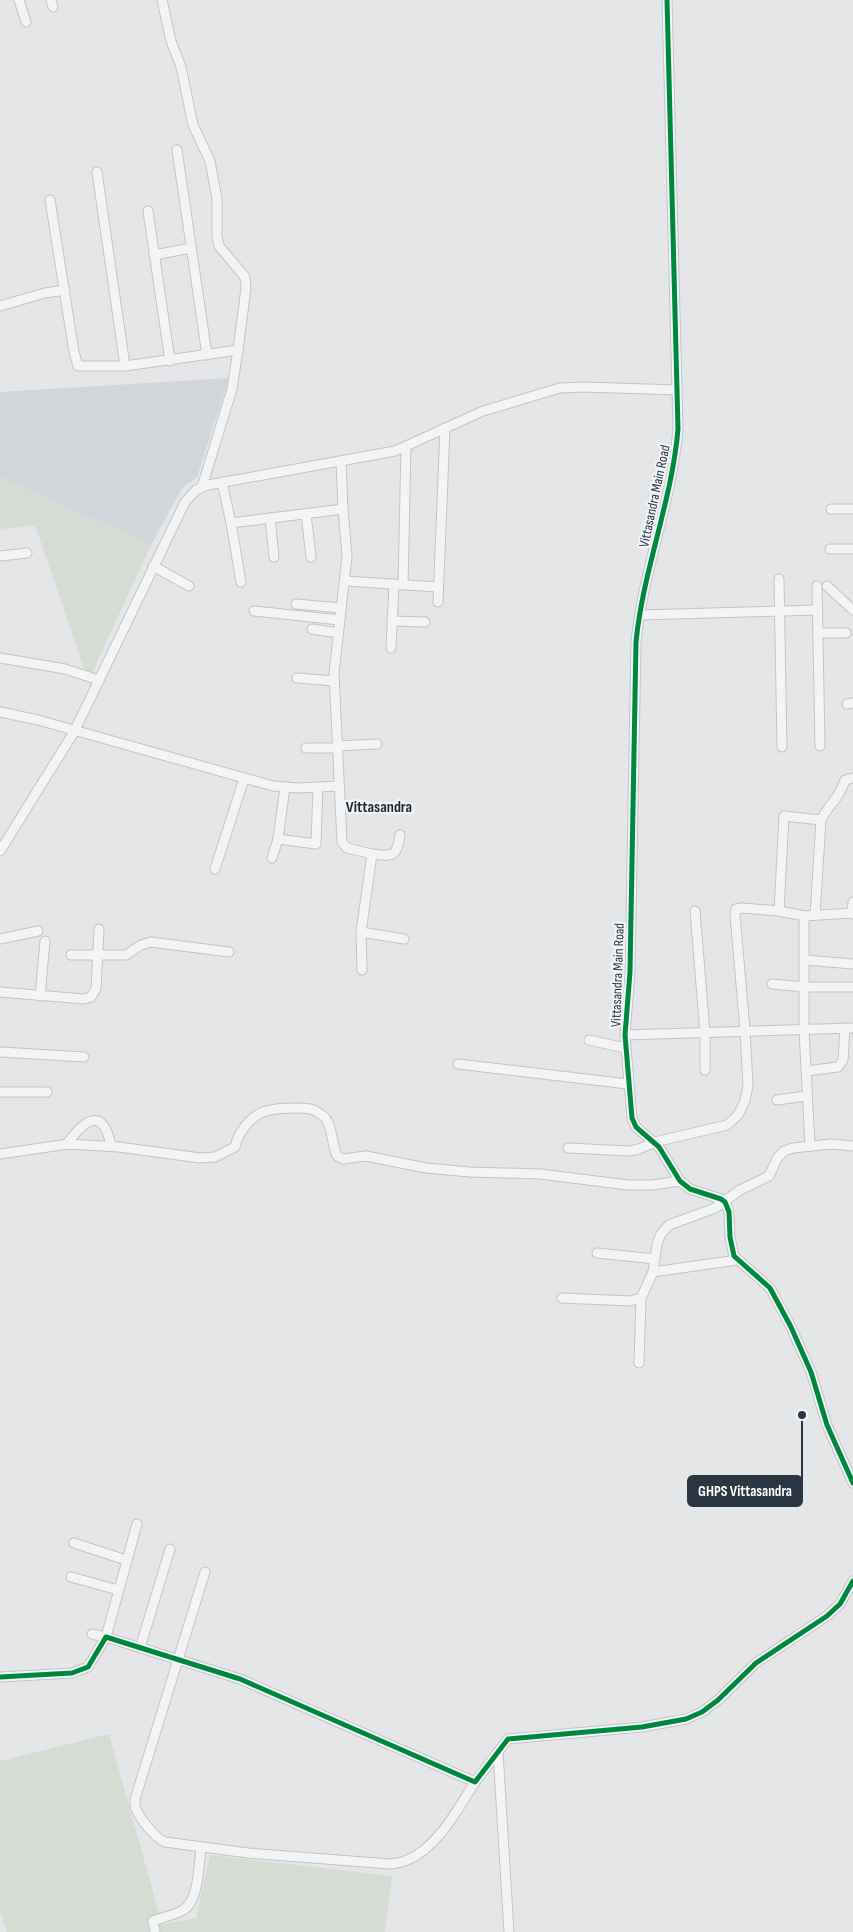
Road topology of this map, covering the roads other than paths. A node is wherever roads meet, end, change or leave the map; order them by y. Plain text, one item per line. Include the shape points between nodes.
1 (19, 0) edge
2 (162, 0) edge
3 (666, 0) edge
4 (26, 22) dead end
5 (178, 150) dead end
6 (97, 172) dead end
7 (50, 200) dead end
8 (148, 211) dead end
9 (191, 248) junction
10 (154, 255) junction
11 (64, 290) junction
12 (0, 306) edge
13 (238, 350) junction
14 (207, 355) junction
15 (170, 361) junction
16 (125, 366) junction
17 (677, 390) junction
18 (445, 428) junction
19 (406, 447) junction
20 (341, 461) junction
21 (222, 482) junction
22 (202, 487) junction
23 (342, 509) junction
24 (831, 509) dead end
25 (853, 509) edge
26 (306, 514) junction
27 (270, 518) junction
28 (231, 523) junction
29 (853, 549) edge
30 (830, 550) dead end
31 (27, 553) dead end
32 (0, 556) edge
33 (274, 557) dead end
34 (311, 557) dead end
35 (153, 566) junction
36 (779, 579) dead end
37 (345, 581) junction
38 (241, 582) dead end
39 (398, 585) junction
40 (189, 586) dead end
41 (438, 587) junction
42 (438, 602) dead end
43 (296, 604) dead end
44 (341, 608) junction
45 (818, 610) junction
46 (853, 610) edge
47 (254, 611) dead end
48 (779, 611) junction
49 (640, 615) junction
50 (340, 620) junction
51 (392, 621) junction
52 (425, 622) dead end
53 (312, 629) dead end
54 (338, 633) junction
55 (818, 633) junction
56 (846, 633) dead end
57 (391, 648) dead end
58 (0, 658) edge
59 (297, 678) dead end
60 (99, 680) junction
61 (334, 681) junction
62 (0, 712) edge
63 (74, 732) junction
64 (377, 744) dead end
65 (820, 746) dead end
66 (337, 747) junction
67 (782, 747) dead end
68 (306, 748) dead end
69 (853, 778) edge
70 (244, 779) junction
71 (339, 786) junction
72 (285, 787) junction
73 (318, 787) junction
74 (821, 820) junction
75 (400, 835) dead end
76 (278, 839) junction
77 (1, 849) edge
78 (372, 854) junction
79 (272, 858) dead end
80 (215, 869) dead end
81 (853, 902) edge
82 (779, 911) junction
83 (695, 912) dead end
84 (853, 914) edge
85 (816, 915) junction
86 (804, 916) junction
87 (99, 928) dead end
88 (38, 931) dead end
89 (360, 932) junction
90 (0, 939) edge
91 (404, 939) dead end
92 (45, 941) dead end
93 (229, 952) dead end
94 (71, 955) dead end
95 (98, 955) junction
96 (805, 960) junction
97 (853, 964) edge
98 (362, 970) dead end
99 (772, 984) dead end
100 (804, 987) junction
101 (853, 987) edge
102 (0, 992) edge
103 (40, 996) junction
104 (849, 1028) edge
105 (804, 1029) junction
106 (746, 1030) junction
107 (704, 1033) junction
108 (625, 1035) junction
109 (589, 1040) dead end
110 (625, 1048) junction
111 (0, 1052) edge
112 (84, 1057) dead end
113 (458, 1064) dead end
114 (705, 1070) dead end
115 (806, 1071) junction
116 (628, 1084) junction
117 (0, 1092) edge
118 (47, 1092) dead end
119 (806, 1096) junction
120 (777, 1100) dead end
121 (655, 1142) junction
122 (67, 1144) junction
123 (112, 1146) junction
124 (810, 1146) junction
125 (853, 1146) edge
126 (568, 1148) dead end
127 (0, 1154) edge
128 (680, 1181) junction
129 (725, 1202) junction
130 (597, 1253) dead end
131 (655, 1259) junction
132 (737, 1260) junction
133 (653, 1272) junction
134 (562, 1298) dead end
135 (640, 1298) junction
136 (639, 1363) dead end
137 (853, 1483) edge
138 (137, 1524) dead end
139 (74, 1543) dead end
140 (170, 1549) dead end
141 (126, 1560) junction
142 (205, 1572) dead end
143 (71, 1577) dead end
144 (853, 1581) edge
145 (118, 1590) junction
146 (92, 1634) dead end
147 (106, 1637) junction
148 (140, 1648) junction
149 (178, 1659) junction
150 (0, 1677) edge
151 (498, 1752) junction
152 (475, 1782) junction
153 (201, 1847) junction
154 (155, 1932) edge
155 (509, 1932) edge

1 - 4 street
2 - 13 street via 193,125 210,162 217,199 219,246 245,277
3 - 17 street, Vittasandra Main Road
5 - 9 street
6 - 16 street
7 - 11 street
8 - 10 street
9 - 10 street
9 - 14 street
10 - 15 street
11 - 12 street
11 - 16 street via 78,366
13 - 14 street
13 - 22 street via 232,389
14 - 15 street
15 - 16 street
17 - 18 street via 560,388 492,407
17 - 49 street, Vittasandra Main Road via 676,451
18 - 19 street
18 - 41 street
19 - 20 street
19 - 39 street
20 - 21 street
20 - 23 street
21 - 22 street
21 - 28 street
22 - 35 street via 185,502
23 - 26 street
23 - 37 street via 347,556
24 - 25 street
26 - 27 street
26 - 34 street
27 - 28 street
27 - 33 street
28 - 38 street
29 - 30 street
31 - 32 street
35 - 40 street
35 - 60 street
36 - 48 street
37 - 39 street
37 - 44 street
39 - 41 street
39 - 51 street
41 - 42 street
43 - 44 street
44 - 50 street
45 - 46 street via 822,586
45 - 48 street
45 - 55 street
47 - 50 street
48 - 49 street
48 - 67 street
49 - 108 street, Vittasandra Main Road via 636,642 630,972
50 - 54 street
51 - 52 street
51 - 57 street
53 - 54 street
54 - 61 street
55 - 56 street
55 - 65 street
58 - 60 street via 65,669
59 - 61 street
60 - 63 street
61 - 66 street
62 - 63 street
63 - 70 street
63 - 77 street
64 - 66 street
66 - 68 street
66 - 71 street
69 - 74 street via 845,780 841,792
70 - 72 street
70 - 80 street
71 - 73 street
71 - 78 street via 342,842 348,848
72 - 73 street
72 - 76 street
73 - 76 street via 316,844
74 - 82 street via 784,816
74 - 85 street
75 - 78 street via 395,854
76 - 79 street
78 - 89 street
81 - 84 street
82 - 86 street
82 - 106 street via 736,909
83 - 107 street
84 - 85 street
85 - 86 street
86 - 96 street
87 - 95 street
88 - 90 street
89 - 91 street
89 - 98 street
92 - 103 street
93 - 95 street via 151,942 126,955
94 - 95 street
95 - 103 street via 96,989 91,997
96 - 97 street
96 - 100 street
99 - 100 street
100 - 101 street
100 - 105 street
102 - 103 street
104 - 105 street
104 - 115 street via 843,1060 838,1068
105 - 106 street
105 - 115 street
106 - 107 street
106 - 121 street via 748,1085 738,1115 727,1125
107 - 108 street
107 - 114 street
108 - 110 street, Vittasandra Main Road
109 - 110 street
110 - 116 street, Vittasandra Main Road
111 - 112 street
113 - 116 street
115 - 119 street
116 - 121 street, Vittasandra Main Road via 634,1122
117 - 118 street
119 - 120 street
119 - 124 street
121 - 126 street via 629,1151
121 - 128 street, Vittasandra Main Road
122 - 123 street
122 - 123 street via 88,1121 96,1120 106,1128
122 - 127 street
123 - 128 street via 200,1158 215,1157 235,1147 243,1128 263,1112 310,1109 326,1119 336,1156 343,1159 366,1156 426,1168 540,1174 628,1185
124 - 125 street
124 - 129 street via 784,1151 769,1176 740,1190
128 - 129 street, Vittasandra Main Road via 690,1189
129 - 131 street via 669,1225 661,1234
129 - 132 street via 729,1212 731,1244
130 - 131 street
131 - 133 street
132 - 133 street
132 - 137 street via 770,1288 791,1327 811,1372 829,1430
133 - 135 street
134 - 135 street via 630,1301
135 - 136 street
138 - 141 street
139 - 141 street
140 - 148 street
141 - 145 street
142 - 149 street
143 - 145 street
144 - 151 street via 840,1604 827,1616 756,1663 702,1712 686,1719 642,1728 508,1739
145 - 147 street
146 - 147 street
147 - 148 street
147 - 150 street via 88,1667 72,1674
148 - 149 street
149 - 152 street via 240,1678
149 - 153 street via 134,1805 158,1840
151 - 152 street
151 - 155 street
152 - 153 street via 438,1836 405,1861 390,1864 248,1854
153 - 154 street via 191,1903 183,1910 153,1920

